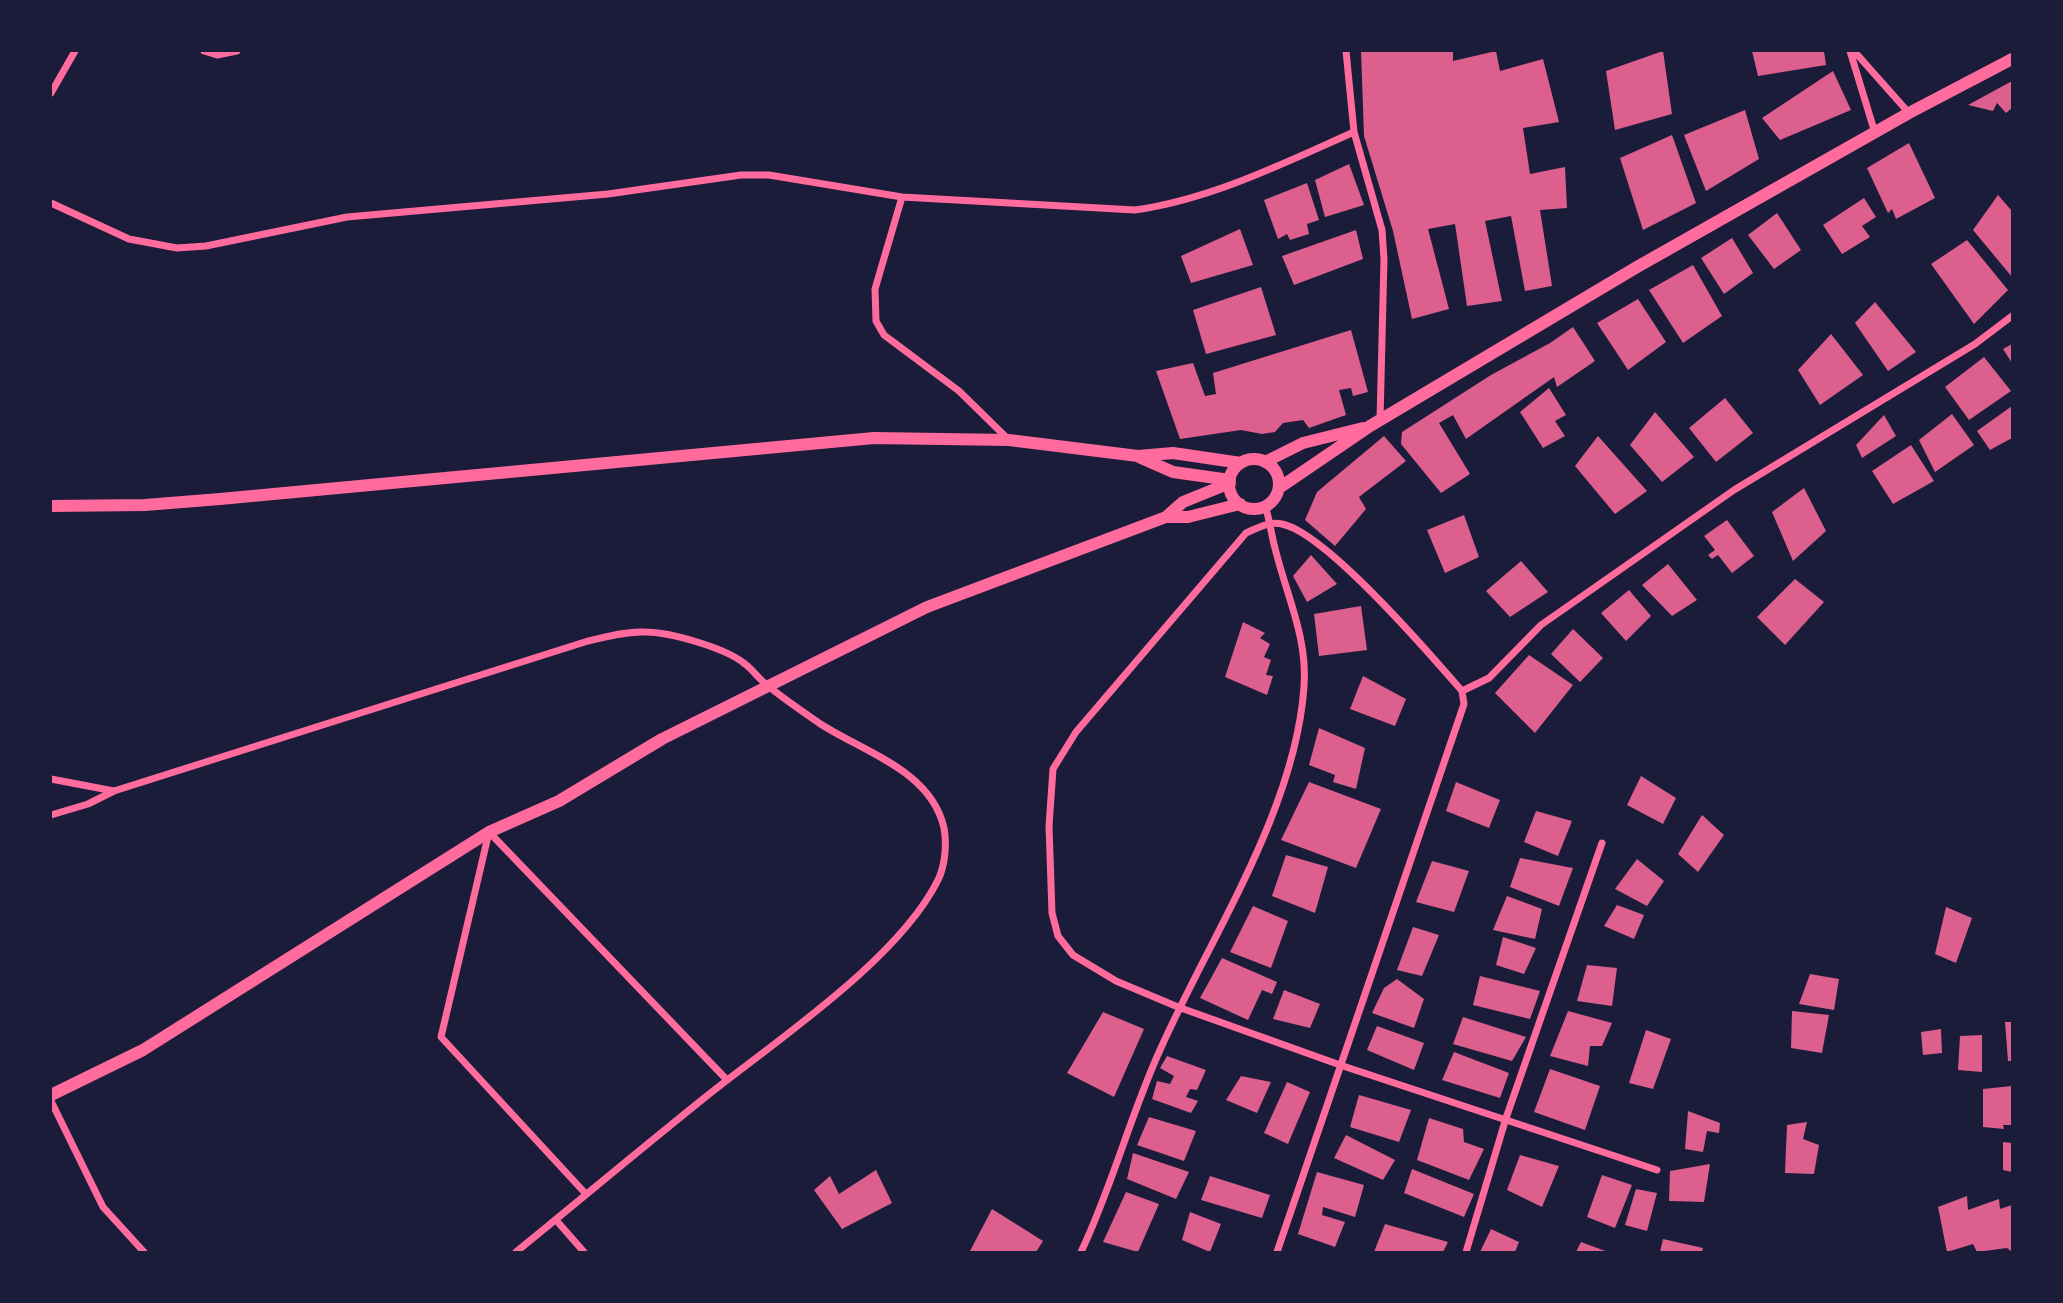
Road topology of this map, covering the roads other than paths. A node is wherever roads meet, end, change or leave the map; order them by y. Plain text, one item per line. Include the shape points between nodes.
1 (75, 51) edge
2 (204, 51) edge
3 (237, 51) edge
4 (1346, 51) edge
5 (1852, 51) edge
6 (2012, 59) edge
7 (51, 93) edge
8 (1909, 113) junction
9 (1354, 132) junction
10 (1875, 133) junction
11 (902, 197) junction
12 (51, 203) edge
13 (2012, 316) edge
14 (1375, 423) junction
15 (1009, 440) junction
16 (1138, 456) junction
17 (1265, 462) junction
18 (1241, 463) junction
19 (1230, 482) junction
20 (1279, 488) junction
21 (1240, 504) junction
22 (51, 506) edge
23 (1265, 506) junction
24 (1166, 517) junction
25 (1270, 523) junction
26 (766, 685) junction
27 (1462, 691) junction
28 (51, 779) edge
29 (114, 791) junction
30 (51, 816) edge
31 (489, 832) junction
32 (1602, 843) dead end
33 (1178, 1007) junction
34 (1343, 1066) junction
35 (727, 1080) junction
36 (51, 1095) edge
37 (51, 1101) edge
38 (1506, 1118) junction
39 (1657, 1170) dead end
40 (585, 1193) junction
41 (556, 1220) junction
42 (144, 1252) edge
43 (516, 1252) edge
44 (584, 1252) edge
45 (1081, 1252) edge
46 (1277, 1252) edge
47 (1466, 1252) edge

1 - 7 street
2 - 3 street via 217,55
4 - 9 street
5 - 8 street
5 - 10 street
6 - 8 street
8 - 10 street
9 - 11 street via 1253,176 1148,208 1114,211
9 - 14 street via 1383,239
10 - 14 street
11 - 12 street via 769,175 741,175 608,194 347,217 177,248 129,239
11 - 15 street via 876,289 876,321 884,335 959,391
13 - 27 street via 1975,344 1678,527 1541,625 1489,678
14 - 17 street via 1303,443
14 - 20 street
15 - 16 street
15 - 22 street via 874,438 208,500
16 - 18 street via 1173,453
16 - 19 street via 1173,472
17 - 18 street
17 - 20 street via 1276,473
18 - 19 street
19 - 21 street via 1232,495
19 - 24 street via 1183,502
20 - 23 street
21 - 23 street via 1250,509
21 - 24 street via 1188,517
23 - 25 street
24 - 26 street via 927,607
25 - 27 street via 1299,531 1330,554 1414,634
25 - 33 street via 1304,657 1298,724 1281,790 1248,871
25 - 33 street via 1246,533 1076,732 1053,769 1049,894 1058,936 1073,955 1116,981
26 - 29 street via 744,663 708,647 663,634 621,634
26 - 31 street via 662,739 559,801
26 - 35 street via 846,741 915,779 939,816 945,855 939,878 925,901 886,949 831,999
27 - 34 street via 1464,704
28 - 29 street
29 - 30 street
31 - 35 street
31 - 36 street via 143,1050
31 - 40 street via 441,1037
32 - 38 street
33 - 34 street
33 - 45 street
34 - 38 street
34 - 46 street
35 - 40 street
37 - 42 street via 103,1207
38 - 39 street
38 - 47 street
40 - 41 street
41 - 43 street
41 - 44 street

